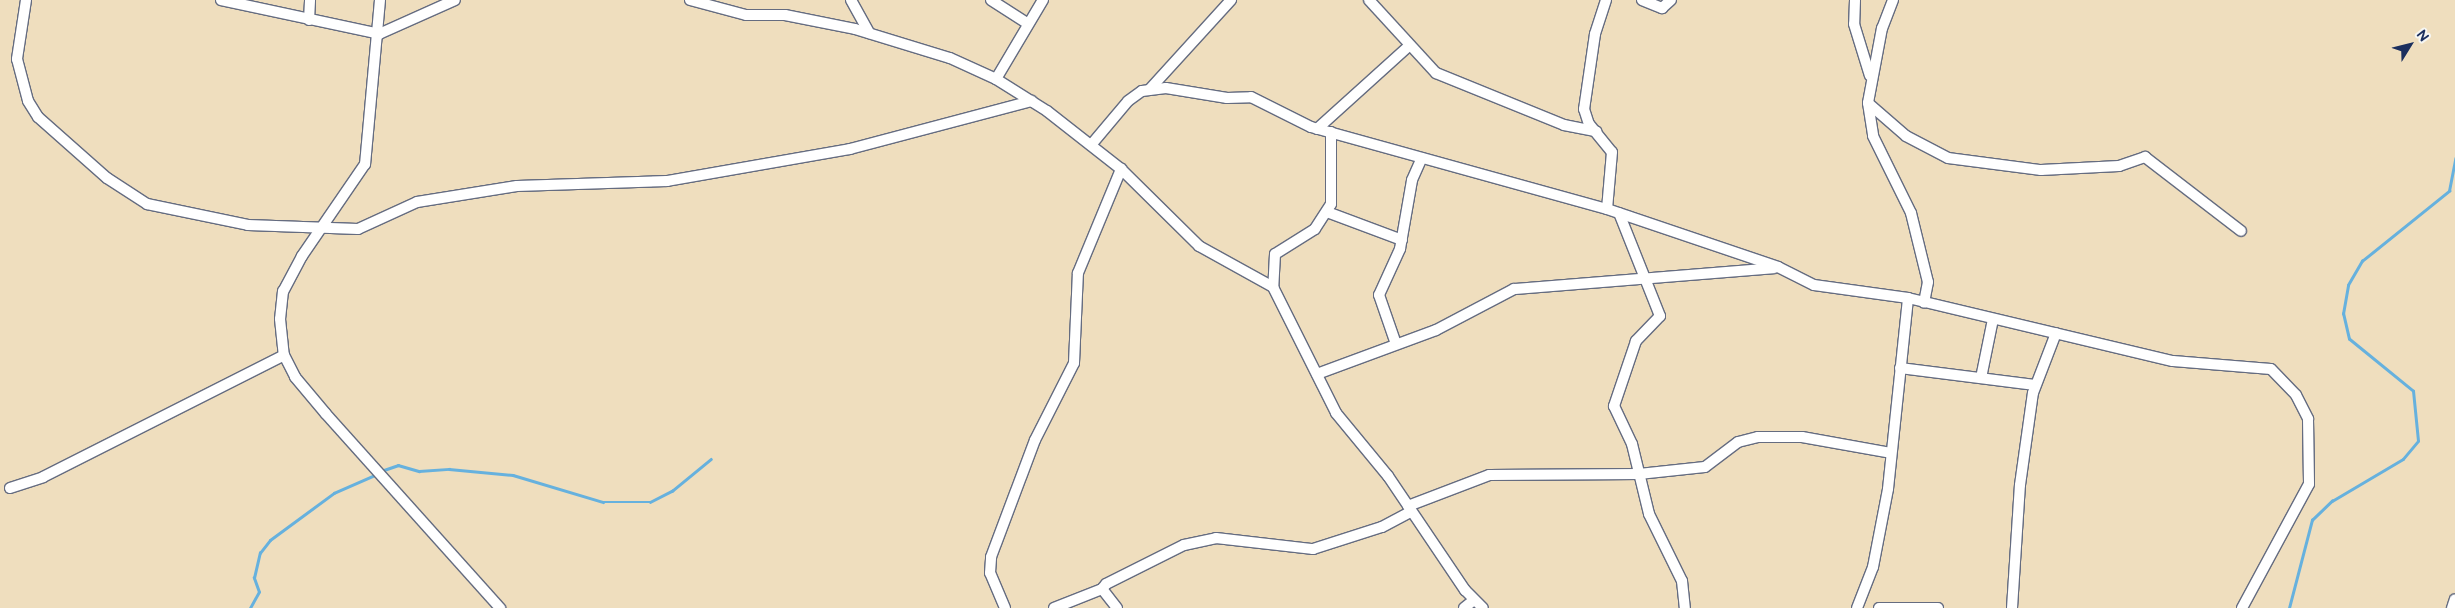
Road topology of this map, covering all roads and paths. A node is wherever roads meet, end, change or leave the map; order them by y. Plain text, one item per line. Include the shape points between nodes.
1 (26, 0) edge
2 (222, 0) edge
3 (310, 0) edge
4 (380, 0) edge
5 (455, 0) edge
6 (690, 0) edge
7 (852, 0) edge
8 (991, 0) edge
9 (1043, 0) edge
10 (1231, 0) edge
11 (1369, 0) edge
12 (1606, 0) edge
13 (1642, 0) edge
14 (1671, 0) edge
15 (1856, 0) edge
16 (1893, 0) edge
17 (309, 20) junction
18 (1027, 22) junction
19 (869, 33) junction
20 (379, 34) junction
21 (1409, 46) junction
22 (1870, 77) junction
23 (996, 79) junction
24 (1149, 90) junction
25 (1032, 101) junction
26 (1868, 103) junction
27 (1317, 128) junction
28 (1596, 131) junction
29 (1331, 132) junction
30 (1092, 146) junction
31 (1422, 158) junction
32 (1121, 169) junction
33 (1607, 209) junction
34 (1327, 212) junction
35 (1619, 213) junction
36 (325, 226) junction
37 (2241, 231) dead end
38 (1402, 240) junction
39 (1778, 267) junction
40 (1649, 280) junction
41 (1273, 287) junction
42 (1908, 298) junction
43 (1924, 303) junction
44 (1993, 319) junction
45 (2056, 334) junction
46 (1396, 344) junction
47 (284, 355) junction
48 (1900, 368) junction
49 (1317, 374) junction
50 (1981, 378) junction
51 (2035, 385) junction
52 (1891, 453) junction
53 (1639, 474) junction
54 (10, 488) dead end
55 (1409, 509) junction
56 (1102, 589) junction
57 (2455, 599) edge
58 (1474, 600) junction
59 (500, 608) edge
60 (1005, 608) edge
61 (1054, 608) edge
62 (1118, 608) edge
63 (1464, 608) edge
64 (1483, 608) edge
65 (1685, 608) edge
66 (1858, 608) edge
67 (1880, 608) edge
68 (1938, 608) edge
69 (2012, 608) edge
70 (2242, 608) edge
71 (2452, 608) edge

1 - 36 street via 17,59 31,109 107,178 156,207 248,225
2 - 17 street
3 - 17 street
4 - 20 street
5 - 20 street
6 - 19 street via 746,15 786,15
7 - 19 street
8 - 18 street
9 - 18 street
10 - 24 street
11 - 21 street
12 - 28 street via 1595,34 1584,109
13 - 14 street via 1662,8
15 - 22 street via 1854,24
16 - 22 street
17 - 20 street
18 - 23 street
19 - 23 street via 950,58
20 - 36 street via 365,164
21 - 27 street
21 - 28 street via 1448,79 1564,125
22 - 26 street
23 - 25 street
24 - 27 street via 1251,97
24 - 30 street via 1128,101
25 - 30 street
25 - 36 street via 850,149 667,181 517,186 417,202 358,229
26 - 37 street via 1906,136 1948,158 2041,170 2119,166 2145,156
26 - 43 street via 1873,136 1911,213 1928,282
27 - 29 street
28 - 33 street via 1612,152
29 - 31 street
29 - 34 street
30 - 32 street
31 - 33 street
31 - 38 street via 1412,180
32 - 41 street via 1199,246
32 - 60 street via 1078,273 1074,364 1035,440 991,557 990,573
33 - 35 street
34 - 38 street
34 - 41 street via 1315,229 1274,254
35 - 39 street
35 - 40 street
36 - 47 street via 302,256 284,291 280,319
38 - 46 street via 1379,295
39 - 40 street
39 - 42 street via 1814,285
40 - 46 street via 1617,278 1514,289 1436,330
40 - 53 street via 1659,319 1636,341 1614,398
41 - 49 street
42 - 43 street
42 - 48 street
43 - 44 street
44 - 45 street
44 - 50 street
45 - 51 street
45 - 70 street via 2173,361 2271,369 2296,395 2308,419 2309,484
46 - 49 street
47 - 54 street via 43,477
47 - 59 street via 295,377
48 - 50 street
48 - 52 street
49 - 55 street via 1336,413
50 - 51 street
51 - 69 street via 2020,485
52 - 53 street via 1802,437 1758,437 1738,442 1705,467
52 - 66 street via 1874,561
53 - 55 street via 1489,476
53 - 65 street via 1649,514 1682,581
55 - 56 street via 1382,528 1313,549 1226,538 1184,545
55 - 58 street
56 - 61 street
56 - 62 street
57 - 71 street
58 - 63 street
58 - 64 street
67 - 68 street

